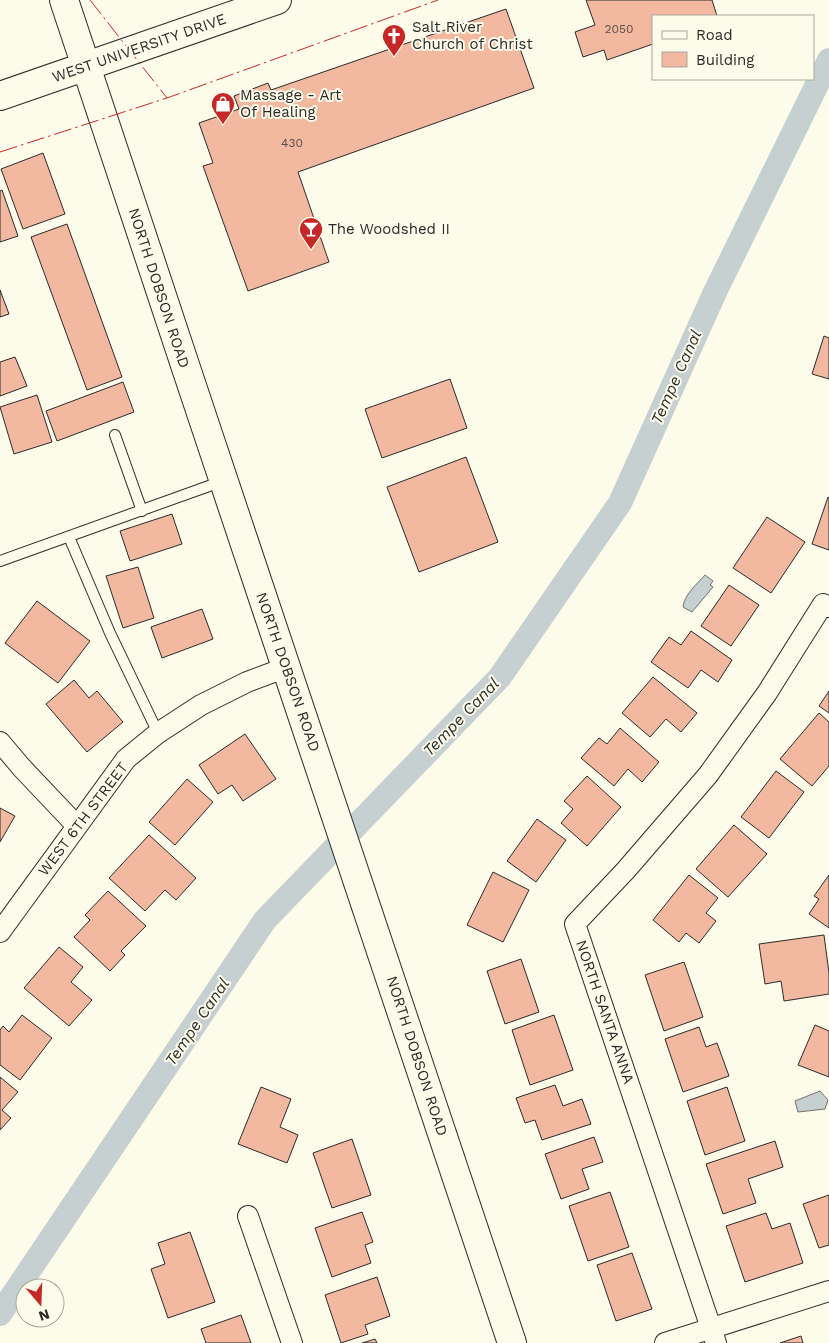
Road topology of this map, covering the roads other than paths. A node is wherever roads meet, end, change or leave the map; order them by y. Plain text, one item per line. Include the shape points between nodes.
1 (64, 0) edge
2 (277, 0) edge
3 (86, 66) junction
4 (0, 96) edge
5 (115, 435) dead end
6 (224, 481) junction
7 (142, 511) junction
8 (68, 537) junction
9 (0, 561) edge
10 (826, 606) edge
11 (287, 667) junction
12 (158, 733) junction
13 (0, 742) edge
14 (76, 825) junction
15 (0, 932) edge
16 (248, 1216) dead end
17 (829, 1291) edge
18 (714, 1336) edge
19 (292, 1343) edge
20 (512, 1343) edge
21 (665, 1343) edge

1 - 3 main road, NORTH DOBSON ROAD
2 - 3 main road, WEST UNIVERSITY DRIVE
3 - 4 main road, WEST UNIVERSITY DRIVE
3 - 6 main road, NORTH DOBSON ROAD
5 - 7 lane
6 - 7 lane
6 - 11 main road, NORTH DOBSON ROAD
7 - 8 lane
8 - 9 lane
8 - 12 lane
10 - 18 street, NORTH SANTA ANNA via 708,775 575,924
11 - 12 street, WEST 6TH STREET via 201,705
11 - 20 main road, NORTH DOBSON ROAD
12 - 14 street, WEST 6TH STREET via 126,759
13 - 14 street
14 - 15 street, WEST 6TH STREET
16 - 19 street
17 - 18 street
18 - 21 street

